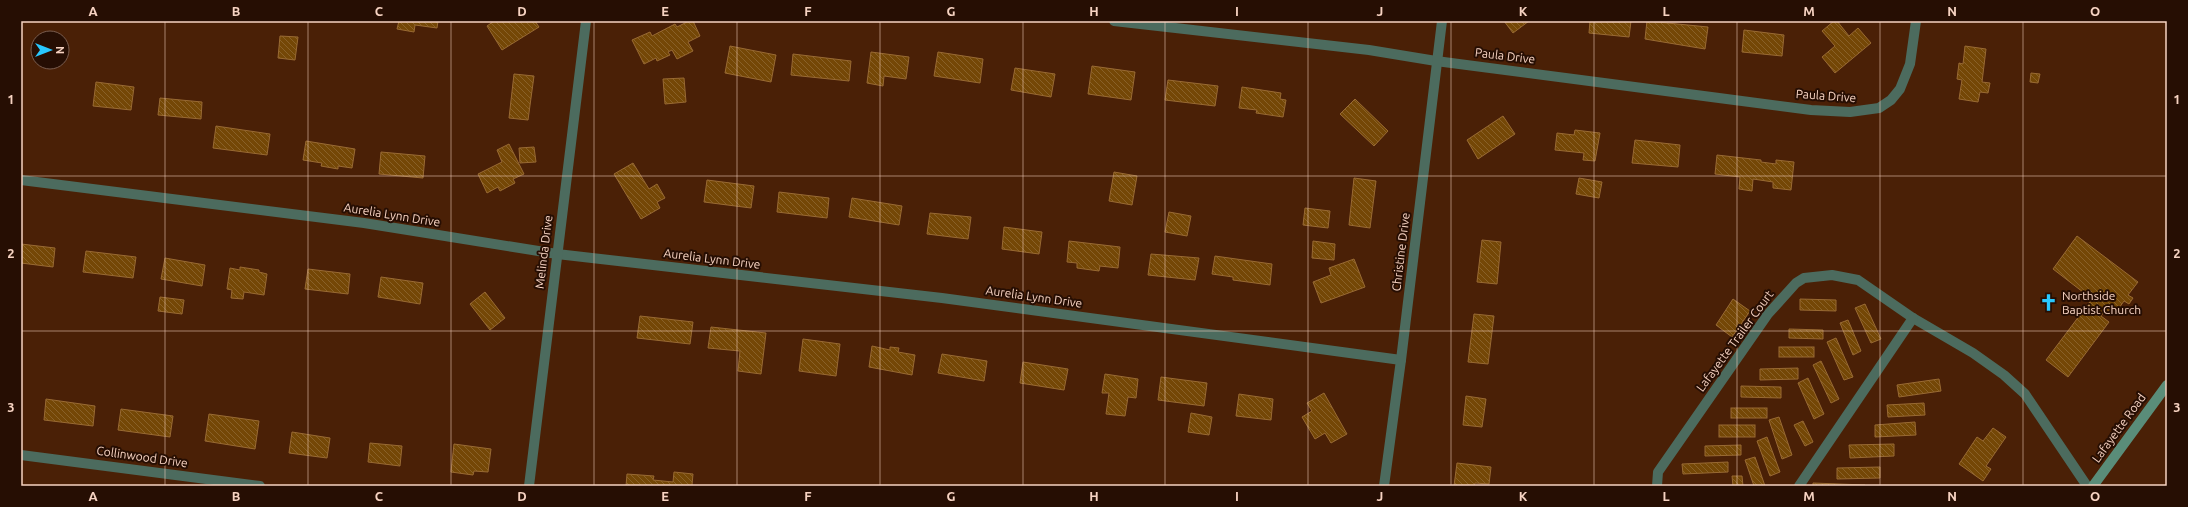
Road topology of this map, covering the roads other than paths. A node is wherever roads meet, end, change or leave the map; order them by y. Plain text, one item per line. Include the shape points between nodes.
1 (586, 21) edge
2 (1114, 21) edge
3 (1442, 21) edge
4 (1916, 21) edge
5 (1436, 61) junction
6 (21, 180) edge
7 (557, 254) junction
8 (1913, 318) junction
9 (1401, 360) junction
10 (2167, 385) edge
11 (21, 455) edge
12 (260, 486) edge
13 (529, 486) edge
14 (1384, 486) edge
15 (1657, 486) edge
16 (1799, 486) edge
17 (2087, 486) edge
18 (2093, 486) edge

1 - 7 street, Melinda Drive
2 - 5 street, Paula Drive via 1369,50
3 - 5 street, Christine Drive
4 - 5 street, Paula Drive via 1910,64 1900,89 1891,100 1879,108 1865,112 1811,110
5 - 9 street, Christine Drive
6 - 7 street, Aurelia Lynn Drive via 364,223
7 - 9 street, Aurelia Lynn Drive via 942,298
7 - 13 street, Melinda Drive
8 - 15 street, Lafayette Trailer Court via 1858,280 1832,275 1804,278 1796,283 1768,314 1658,472
8 - 16 street
8 - 17 street, Lafayette Trailer Court via 1973,353 2025,394
9 - 14 street, Christine Drive
10 - 18 main road, Lafayette Road
11 - 12 street, Collinwood Drive

